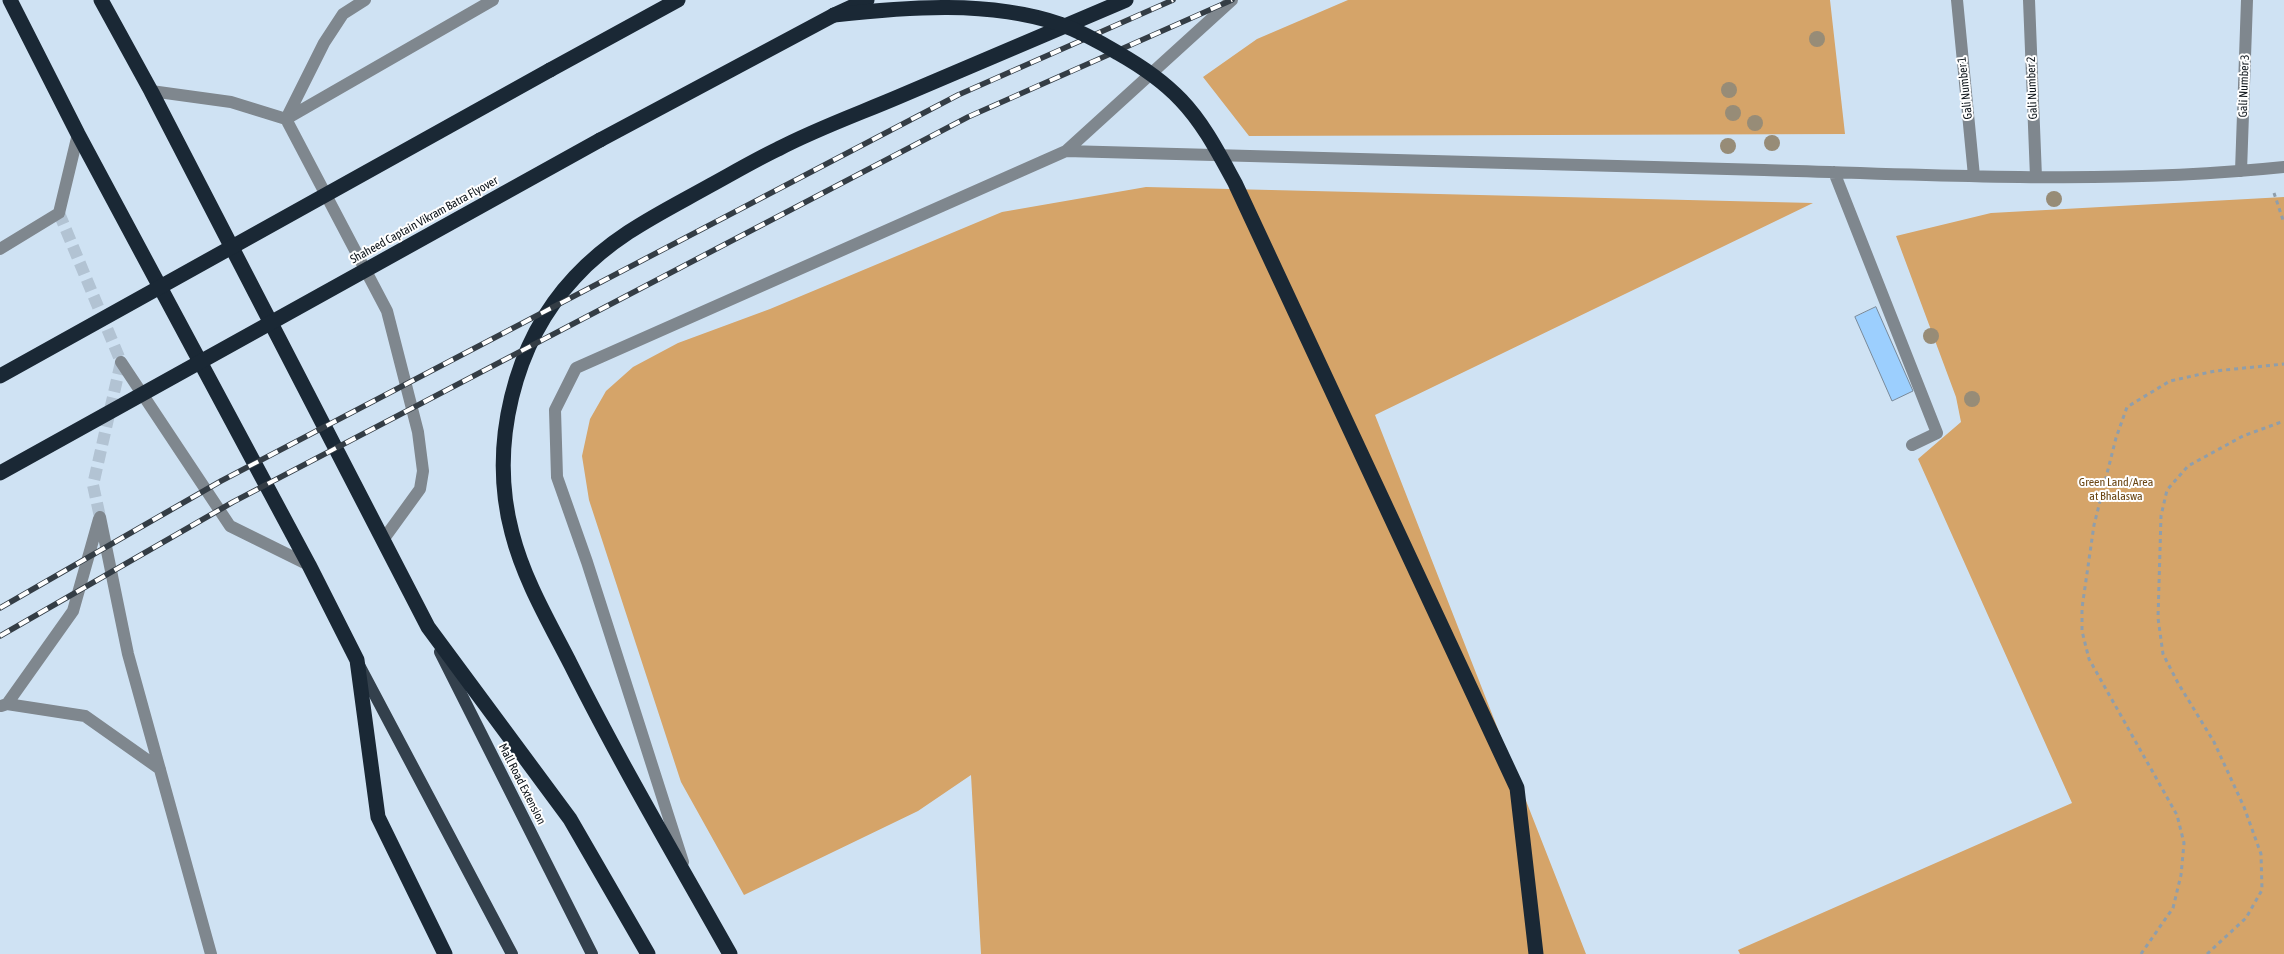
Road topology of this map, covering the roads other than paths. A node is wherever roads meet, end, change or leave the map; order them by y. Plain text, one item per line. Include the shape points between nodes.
1 (10, 0) edge
2 (101, 0) edge
3 (365, 0) edge
4 (493, 0) edge
5 (678, 0) edge
6 (866, 0) edge
7 (1126, 0) edge
8 (1232, 0) edge
9 (1957, 0) edge
10 (2029, 0) edge
11 (2247, 0) edge
12 (834, 15) junction
13 (151, 91) junction
14 (286, 119) junction
15 (78, 134) junction
16 (1066, 151) junction
17 (2284, 167) edge
18 (2241, 171) junction
19 (1834, 172) junction
20 (1974, 176) junction
21 (2036, 177) junction
22 (0, 249) edge
23 (121, 362) dead end
24 (0, 376) edge
25 (1912, 445) dead end
26 (0, 473) edge
27 (383, 540) junction
28 (309, 565) junction
29 (428, 627) junction
30 (357, 660) junction
31 (3, 705) edge
32 (160, 769) junction
33 (690, 882) junction
34 (212, 954) edge
35 (445, 954) edge
36 (512, 954) edge
37 (592, 954) edge
38 (648, 954) edge
39 (730, 954) edge
40 (1536, 954) edge

1 - 15 highway
2 - 13 highway
3 - 14 street via 343,14 324,43
4 - 14 street
5 - 24 highway, bridge
6 - 12 highway, Shaheed Captain Vikram Batra Flyover
7 - 33 highway via 781,147 632,228 573,278 531,343 507,416 504,493 511,532 523,569 591,704
8 - 16 street
9 - 20 street, Gali Number 1
10 - 21 street, Gali Number 2
11 - 18 street, Gali Number 3
12 - 26 highway, Shaheed Captain Vikram Batra Flyover, bridge via 591,145
12 - 40 highway, bridge via 951,7 1003,11 1060,24 1152,73 1182,101 1206,132 1235,183 1517,788
13 - 14 street via 231,102
13 - 27 highway
14 - 27 street via 387,311 418,432 423,471 420,489
15 - 22 street via 59,213
15 - 28 highway
16 - 19 street
16 - 33 street via 576,368 554,410 557,476
17 - 18 street
18 - 21 street
19 - 20 street
19 - 25 street via 1937,432
20 - 21 street
23 - 28 street via 230,526
27 - 29 highway
28 - 30 highway
29 - 37 main road, Mall Road Extension
29 - 38 highway via 570,819
30 - 35 highway via 378,818
30 - 36 main road
31 - 32 street via 85,716
31 - 32 street via 73,611 100,517 128,654
32 - 34 street
33 - 39 highway

